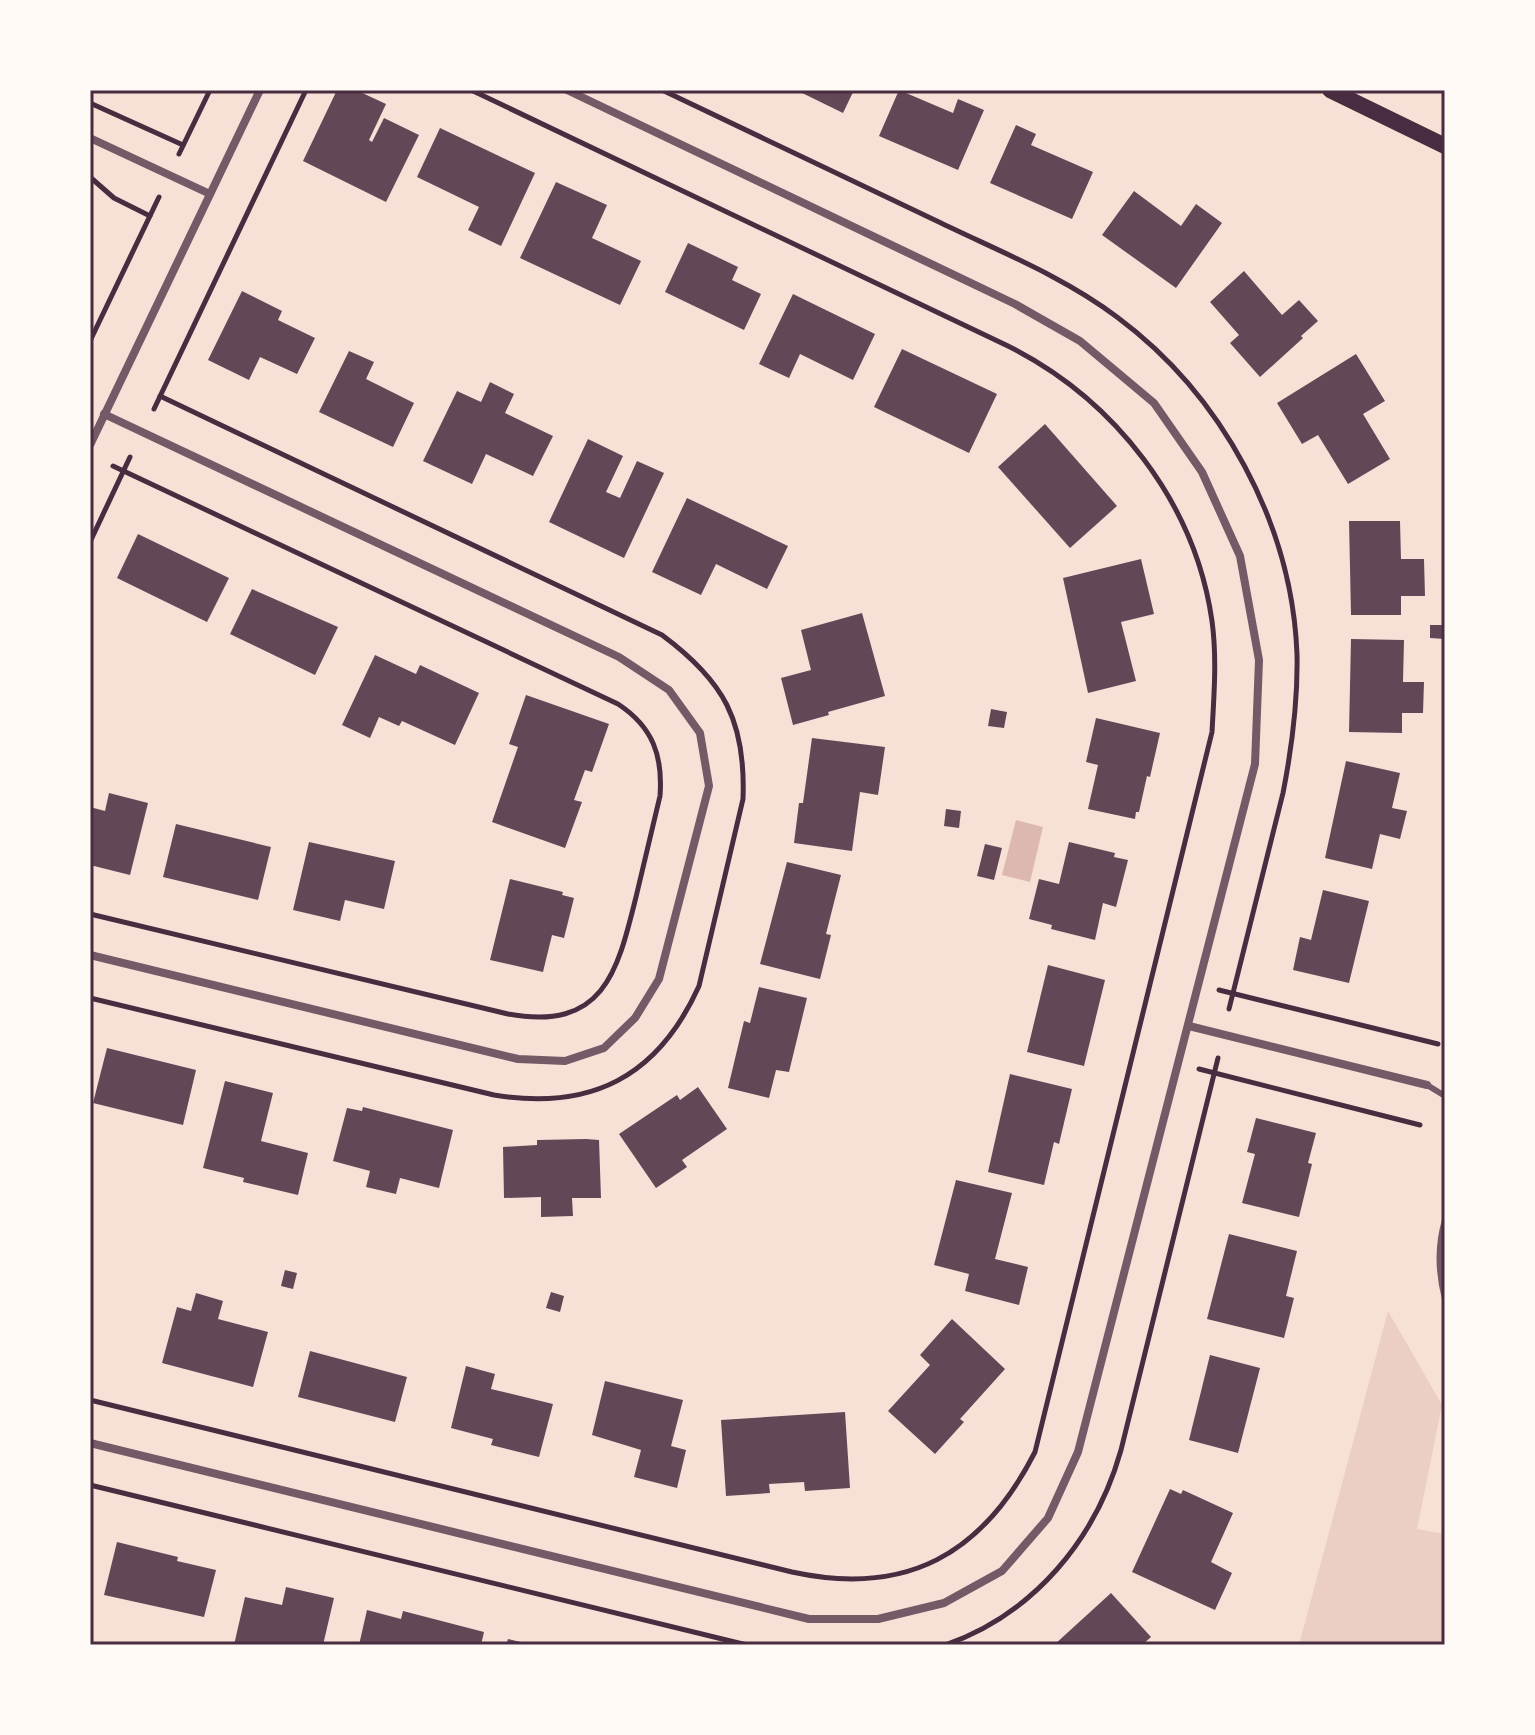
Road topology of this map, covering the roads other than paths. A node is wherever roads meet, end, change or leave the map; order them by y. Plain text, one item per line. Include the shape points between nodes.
1 (260, 90) edge
2 (567, 90) edge
3 (1330, 90) edge
4 (90, 138) edge
5 (1445, 146) edge
6 (210, 194) junction
7 (104, 414) junction
8 (90, 445) edge
9 (90, 955) edge
10 (1189, 1026) junction
11 (1427, 1085) joint
12 (1445, 1096) edge
13 (1445, 1220) edge
14 (1445, 1299) edge
15 (90, 1443) edge

1 - 6 street
2 - 10 street via 1015,304 1080,341 1154,403 1202,472 1240,556 1259,660 1255,764
3 - 5 main road
4 - 6 street
6 - 7 street
7 - 8 street
7 - 9 street via 619,657 669,690 700,733 709,786 659,979 635,1018 604,1048 565,1061 518,1059
10 - 11 street
10 - 15 street via 1078,1452 1048,1518 1002,1571 944,1603 878,1619 809,1619
11 - 12 lane
13 - 14 lane via 1439,1244

